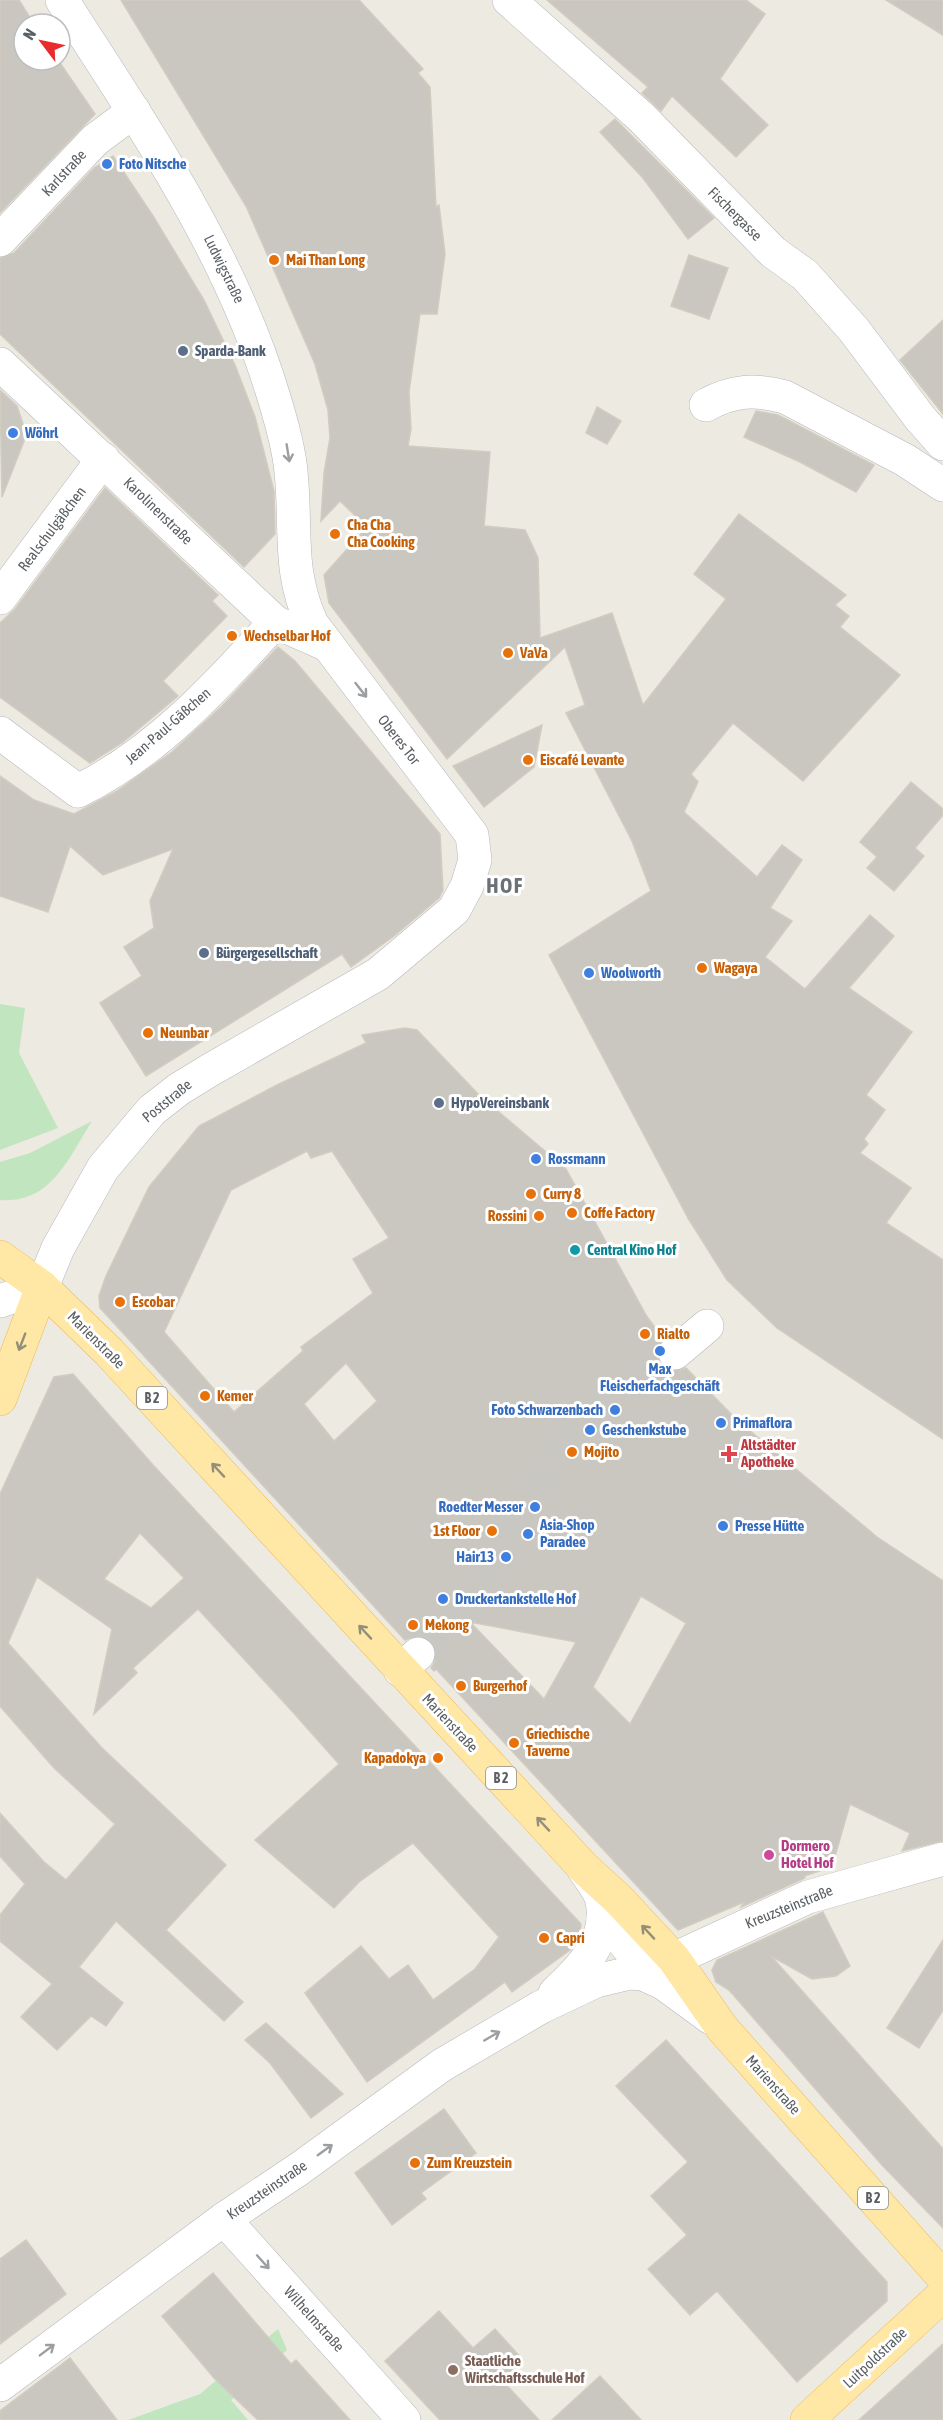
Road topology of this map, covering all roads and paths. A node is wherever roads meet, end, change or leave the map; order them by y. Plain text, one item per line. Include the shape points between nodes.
1 (62, 0) edge
2 (509, 0) edge
3 (134, 111) junction
4 (0, 240) edge
5 (0, 364) edge
6 (706, 405) dead end
7 (943, 444) edge
8 (103, 459) junction
9 (943, 485) edge
10 (295, 572) joint
11 (0, 598) edge
12 (275, 622) junction
13 (325, 644) junction
14 (0, 733) edge
15 (454, 910) joint
16 (0, 1257) edge
17 (42, 1287) junction
18 (0, 1301) edge
19 (707, 1326) dead end
20 (675, 1353) tunnel mouth
21 (0, 1398) edge
22 (943, 1859) edge
23 (583, 1867) junction
24 (603, 1918) junction
25 (664, 1969) junction
26 (541, 2007) junction
27 (224, 2218) junction
28 (943, 2277) edge
29 (943, 2295) edge
30 (0, 2385) edge
31 (404, 2420) edge
32 (807, 2420) edge

1 - 3 street, Ludwigstraße
2 - 7 street, Fischergasse via 641,117 773,252 805,275 854,330
3 - 4 street, Karlstraße via 95,140
3 -> 10 street, Ludwigstraße via 212,241 248,320 286,437
5 - 8 street, Karolinenstraße
6 - 9 street via 742,391 785,398 857,434
8 - 11 street, Realschulgäßchen
8 - 12 street, Karolinenstraße
10 - 13 street, Oberes Tor via 303,606
12 - 13 street, Karolinenstraße
12 - 14 street, Jean-Paul-Gäßchen via 195,708 109,776 78,791
13 -> 15 street, Oberes Tor via 472,835 475,860
15 - 17 street, Poststraße via 378,974 202,1075 152,1110 103,1168 58,1248
16 - 17 main road, B 2
17 - 18 street
17 -> 21 main road, Poststraße
23 -> 17 main road, Marienstraße / B 2 via 409,1662
19 - 20 street
22 - 25 street, Kreuzsteinstraße via 808,1897
23 - 24 street, Kreuzsteinstraße via 602,1899
25 -> 23 main road, Marienstraße / B 2 via 618,1899
24 - 25 street
24 - 26 street, Kreuzsteinstraße via 590,1956
25 - 26 street, Kreuzsteinstraße via 617,1974
25 - 28 main road, Marienstraße / B 2 via 722,2028
27 -> 26 street, Kreuzsteinstraße via 442,2065
30 -> 27 street, Kreuzsteinstraße
27 -> 31 street, Wilhelmstraße
29 - 32 main road, Luitpoldstraße

